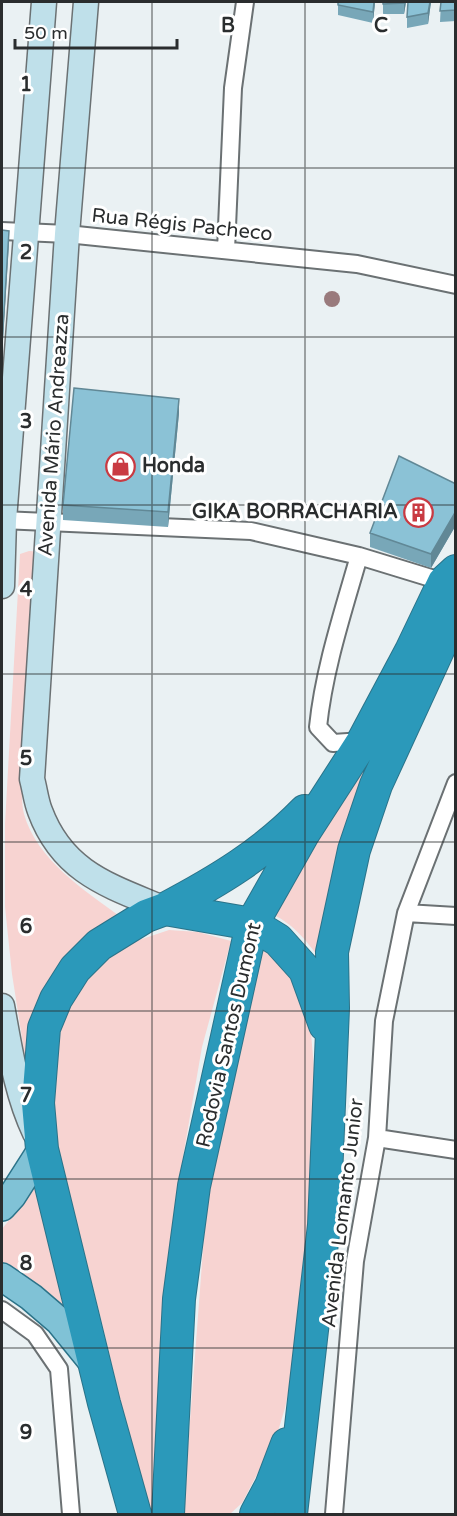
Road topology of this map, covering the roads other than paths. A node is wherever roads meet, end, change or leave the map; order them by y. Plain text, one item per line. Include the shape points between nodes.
1 (44, 2) edge
2 (86, 2) edge
3 (245, 2) edge
4 (2, 231) edge
5 (26, 233) junction
6 (67, 234) junction
7 (226, 250) junction
8 (456, 285) edge
9 (3, 520) edge
10 (48, 522) junction
11 (359, 556) junction
12 (450, 577) edge
13 (2, 586) edge
14 (456, 611) edge
15 (363, 741) junction
16 (344, 772) junction
17 (456, 783) edge
18 (165, 909) junction
19 (406, 913) junction
20 (456, 916) edge
21 (252, 924) junction
22 (2, 1005) edge
23 (331, 1045) junction
24 (377, 1138) junction
25 (42, 1149) junction
26 (456, 1150) edge
27 (2, 1206) edge
28 (2, 1277) edge
29 (2, 1310) edge
30 (95, 1366) junction
31 (302, 1403) junction
32 (70, 1515) edge
33 (135, 1515) edge
34 (168, 1515) edge
35 (256, 1515) edge
36 (291, 1515) edge
37 (334, 1515) edge

1 - 5 main road
2 - 6 main road, Avenida Mário Andreazza
3 - 7 street via 233,88
4 - 5 street, Rua Régis Pacheco
5 - 6 street, Rua Régis Pacheco
5 - 9 main road
6 - 7 street, Rua Régis Pacheco
6 - 10 main road, Avenida Mário Andreazza
7 - 8 street, Rua Régis Pacheco via 357,264
9 - 10 street
9 - 13 main road
10 - 11 street via 251,531
10 - 18 main road, Avenida Mário Andreazza via 32,779 40,811 72,862 96,879
11 - 12 street
11 - 15 street via 334,643 318,727 333,743
12 - 15 highway, Rodovia Santos Dumont
14 - 23 highway via 376,785 354,850 332,952
15 - 16 highway, Rodovia Santos Dumont
16 - 18 highway via 257,855
16 - 21 highway, Rodovia Santos Dumont
17 - 19 street, Avenida Lomanto Junior
18 - 21 highway
18 - 25 highway via 99,945 75,969 56,999 44,1028 38,1102
19 - 20 street
19 - 24 street, Avenida Lomanto Junior via 384,1021
21 - 23 highway via 278,940 305,970
21 - 34 highway, Rodovia Santos Dumont via 194,1186 179,1299
22 - 25 main road via 24,1110
23 - 31 highway via 324,1225
24 - 26 street
24 - 37 street, Avenida Lomanto Junior via 355,1261
25 - 27 main road
25 - 30 highway
28 - 30 main road via 59,1321
29 - 32 street via 35,1334 59,1369
30 - 33 highway
31 - 35 highway
31 - 36 highway

